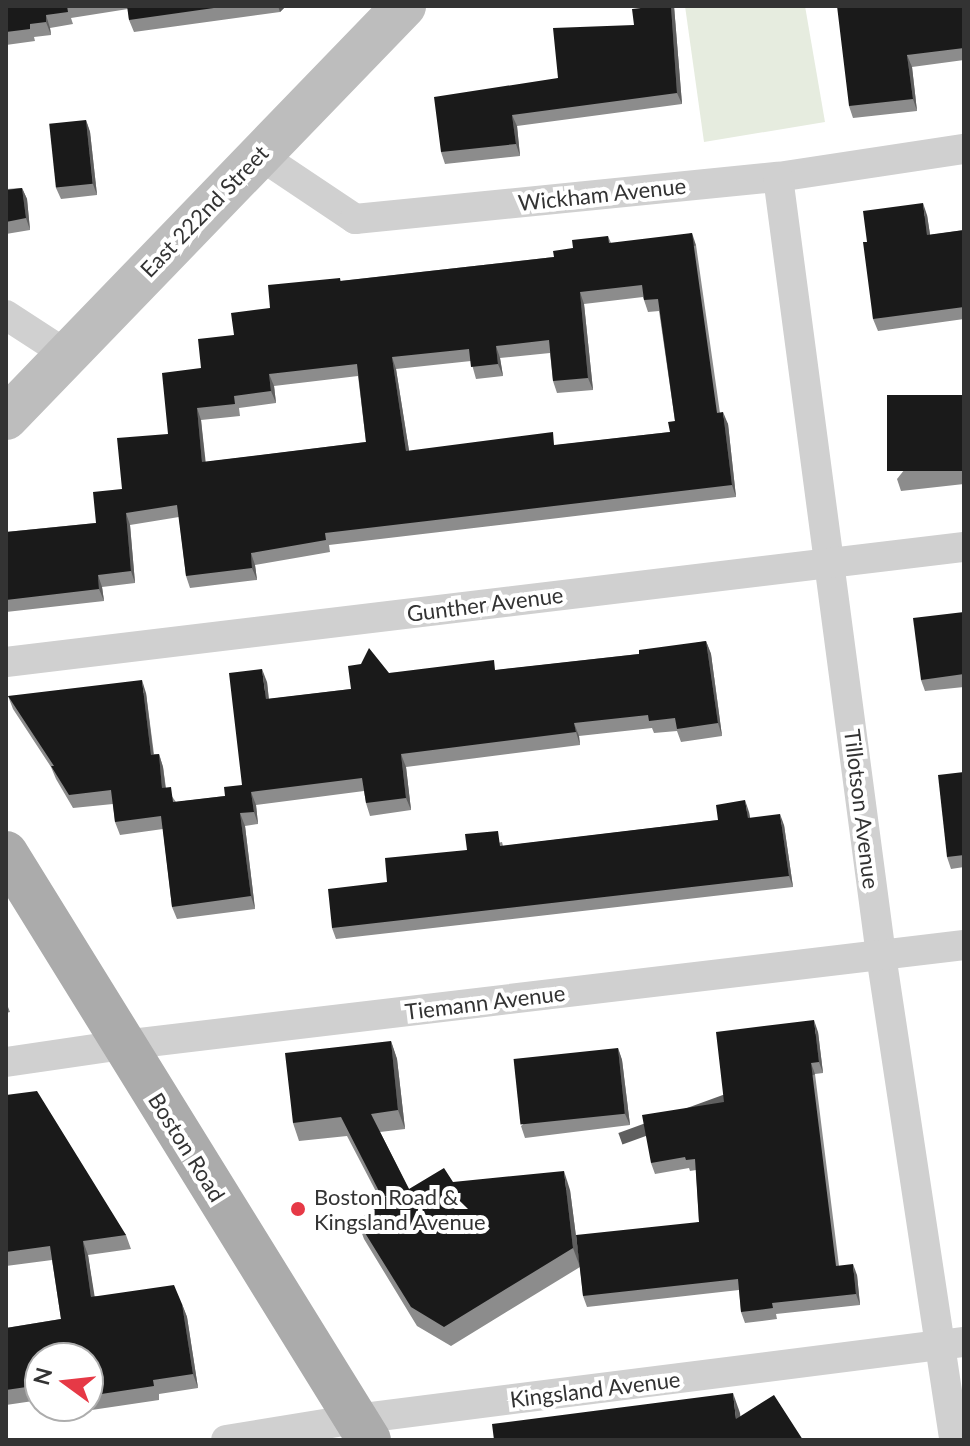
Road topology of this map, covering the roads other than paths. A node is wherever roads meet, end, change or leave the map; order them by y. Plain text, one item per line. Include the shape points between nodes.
1 (404, 6) edge
2 (964, 149) edge
3 (258, 154) junction
4 (778, 177) junction
5 (6, 315) edge
6 (66, 354) junction
7 (6, 418) edge
8 (964, 547) edge
9 (830, 563) junction
10 (6, 662) edge
11 (6, 853) edge
12 (964, 945) edge
13 (881, 955) junction
14 (123, 1045) junction
15 (6, 1062) edge
16 (952, 1344) edge
17 (362, 1430) edge
18 (226, 1440) edge
19 (954, 1440) edge

1 - 3 street, East 222nd Street
2 - 4 street, Wickham Avenue
3 - 4 street, Wickham Avenue via 355,219
3 - 6 street, East 222nd Street
4 - 9 street, Tillotson Avenue
5 - 6 street
6 - 7 street, East 222nd Street
8 - 9 street, Gunther Avenue
9 - 10 street, Gunther Avenue
9 - 13 street, Tillotson Avenue
11 - 14 main road, Boston Road
12 - 13 street, Tiemann Avenue
13 - 14 street, Tiemann Avenue
13 - 16 street, Tillotson Avenue
14 - 15 street, Tiemann Avenue
14 - 17 main road, Boston Road
16 - 17 street, Kingsland Avenue
16 - 19 street, Tillotson Avenue
17 - 18 street, Kingsland Avenue

